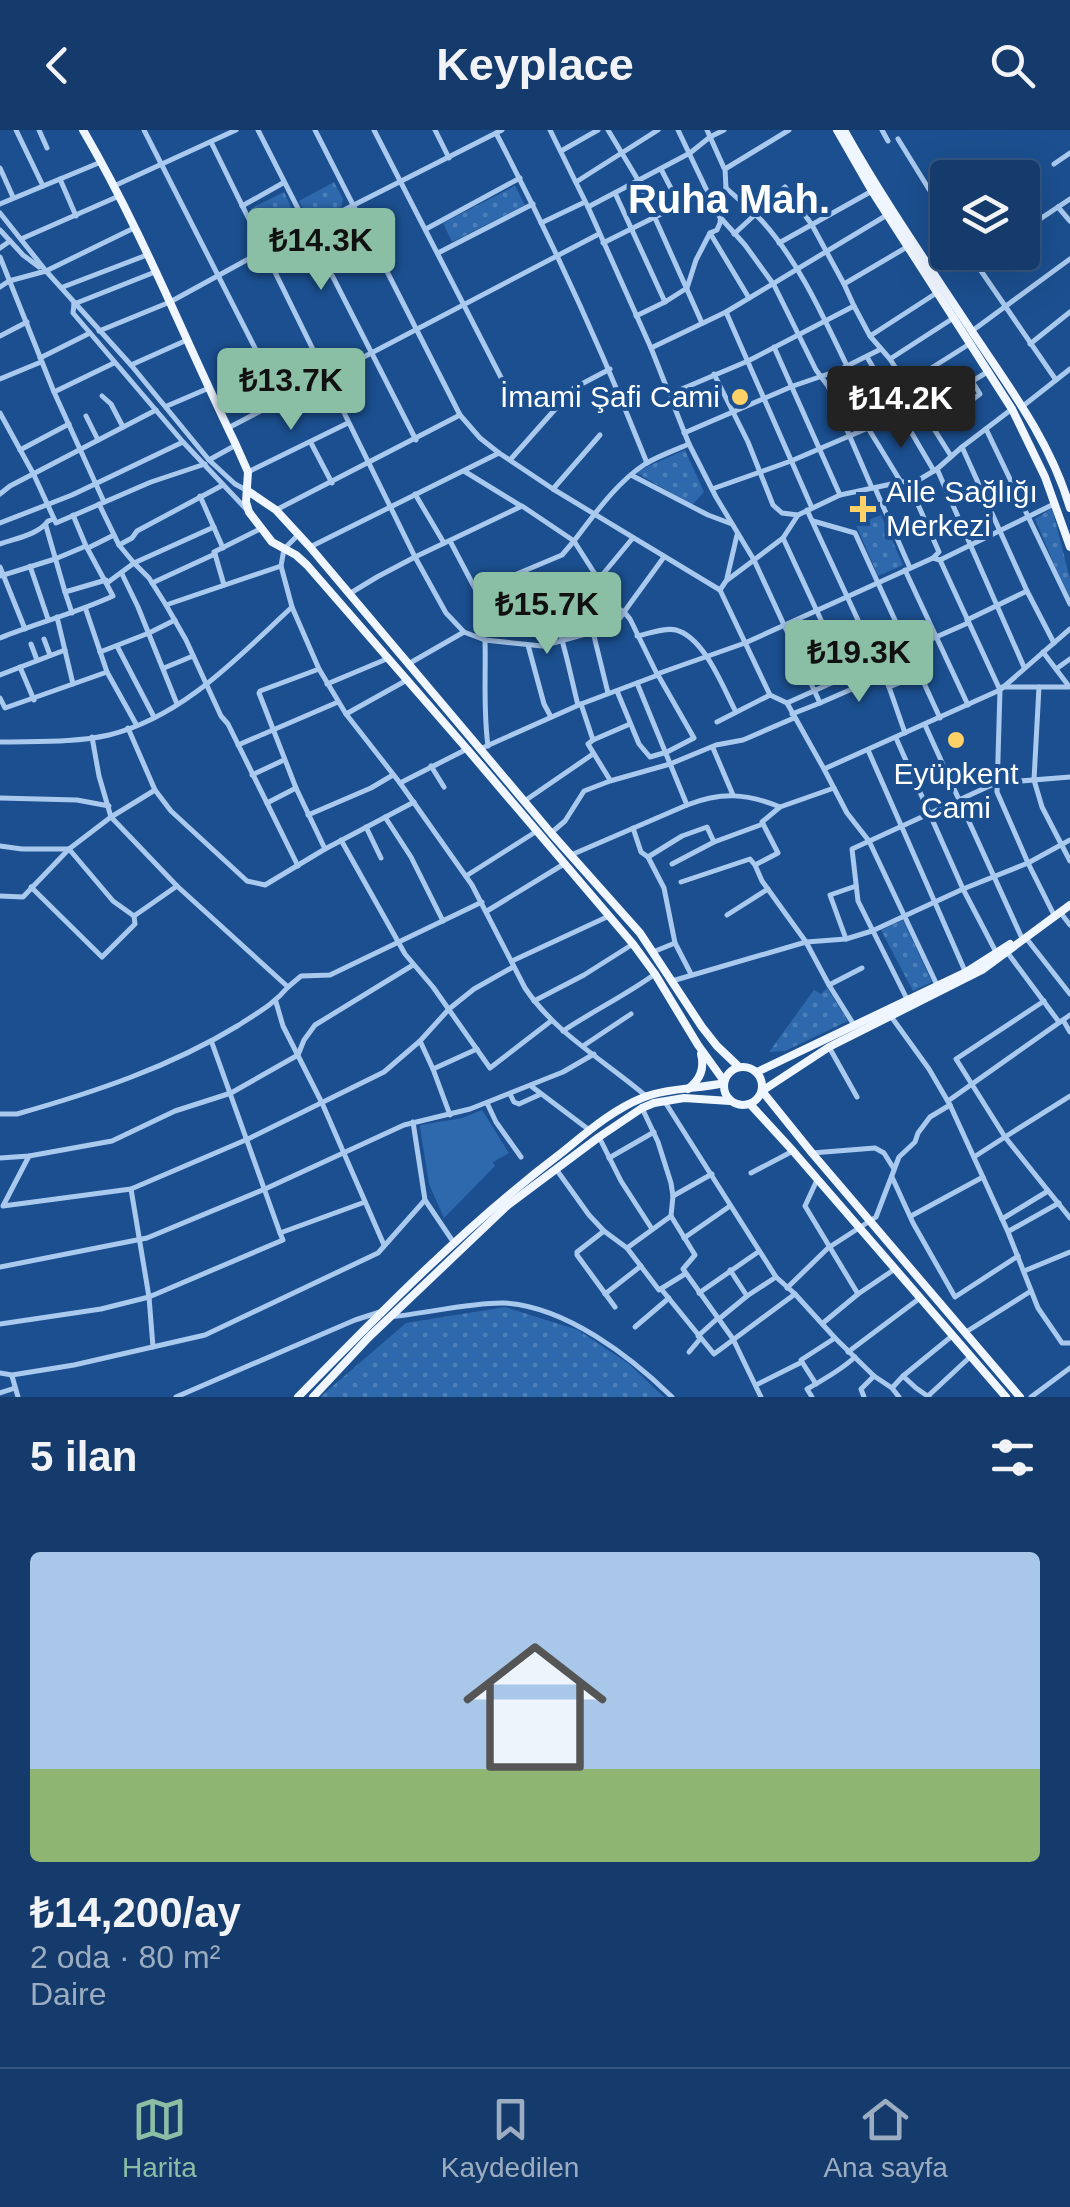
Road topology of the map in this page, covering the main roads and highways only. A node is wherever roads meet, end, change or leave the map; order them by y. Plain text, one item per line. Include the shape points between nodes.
1 (83, 130) edge
2 (841, 130) edge
3 (1018, 408) junction
4 (248, 491) junction
5 (1070, 508) edge
6 (1070, 547) edge
7 (1070, 903) edge
8 (1024, 937) junction
9 (698, 1046) junction
10 (738, 1067) junction
11 (757, 1072) junction
12 (724, 1082) junction
13 (688, 1089) junction
14 (762, 1090) junction
15 (730, 1101) junction
16 (750, 1104) junction
17 (386, 1314) junction
18 (298, 1397) edge
19 (313, 1397) edge
20 (1006, 1397) edge
21 (1020, 1397) edge

1 - 4 main road via 210,388 248,472
2 - 3 main road
2 - 3 main road via 872,191
3 - 5 main road via 1059,476
3 - 6 main road
4 - 9 main road via 249,512 272,542 307,565 633,944
4 - 10 main road via 276,510 484,748 653,952
7 - 8 main road
8 - 11 main road via 966,972
8 - 14 main road via 960,982 829,1047
9 - 12 main road
9 - 13 main road via 703,1069
10 - 11 main road
10 - 12 main road
11 - 14 main road
12 - 13 main road
12 - 15 main road
13 - 17 main road via 646,1096 590,1130 454,1244
14 - 16 main road
14 - 21 main road
15 - 16 main road
15 - 17 main road via 684,1098 642,1108 508,1205
16 - 20 main road
17 - 18 main road
17 - 19 main road

